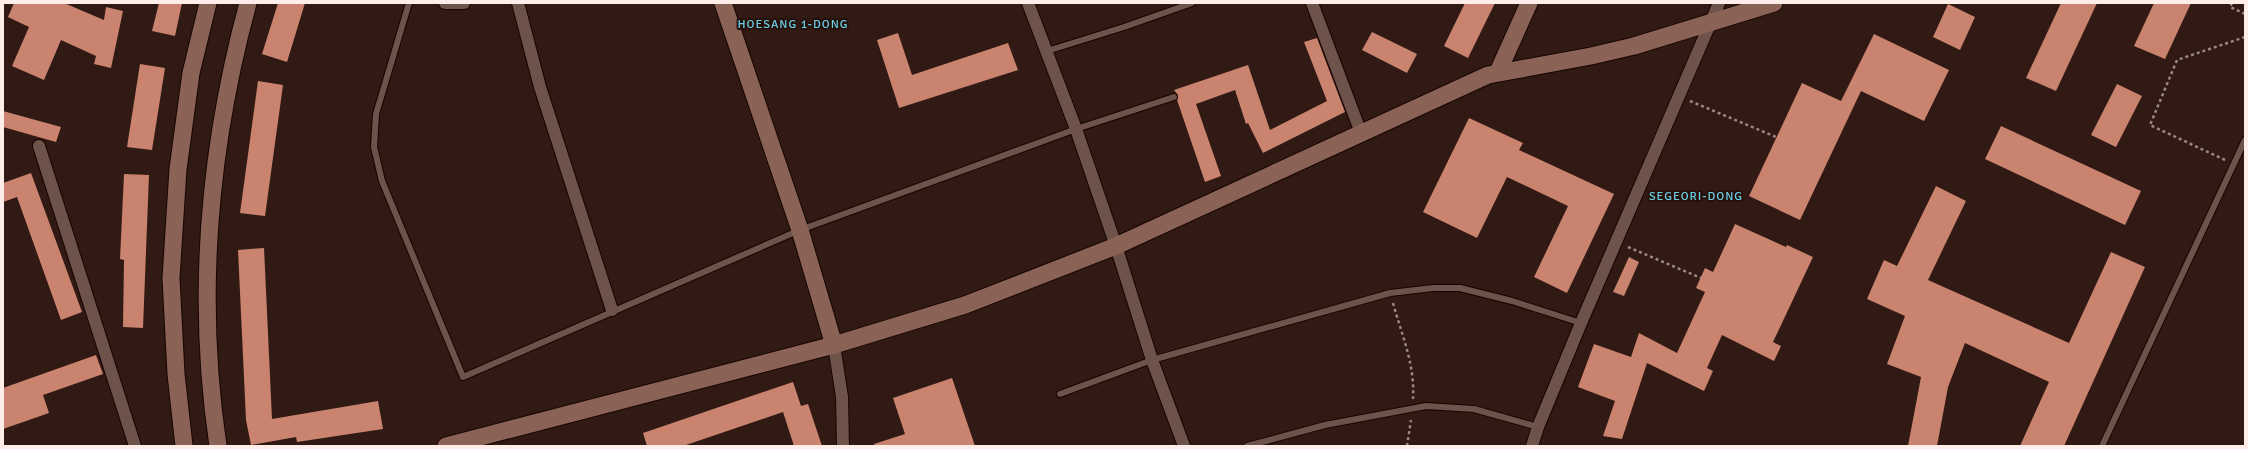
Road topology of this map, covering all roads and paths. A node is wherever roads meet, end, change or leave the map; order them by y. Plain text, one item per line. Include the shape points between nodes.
1 (208, 3) edge
2 (248, 3) edge
3 (409, 3) edge
4 (445, 3) edge
5 (464, 3) edge
6 (518, 3) edge
7 (723, 3) edge
8 (1028, 3) edge
9 (1192, 3) edge
10 (1312, 3) edge
11 (1529, 3) edge
12 (1719, 3) edge
13 (1774, 3) edge
14 (2232, 3) edge
15 (2245, 14) edge
16 (1712, 22) junction
17 (2245, 36) edge
18 (1047, 51) junction
19 (1498, 72) junction
20 (1174, 96) dead end
21 (1680, 96) junction
22 (1076, 129) junction
23 (1361, 133) junction
24 (1776, 137) dead end
25 (2245, 140) edge
26 (39, 146) dead end
27 (2234, 164) junction
28 (800, 230) junction
29 (1617, 242) junction
30 (1116, 246) junction
31 (1701, 278) dead end
32 (1390, 293) junction
33 (612, 310) junction
34 (1582, 323) junction
35 (834, 345) junction
36 (1152, 360) junction
37 (1060, 394) dead end
38 (1412, 408) junction
39 (1538, 427) junction
40 (135, 446) edge
41 (184, 446) edge
42 (218, 446) edge
43 (446, 446) edge
44 (843, 446) edge
45 (1184, 446) edge
46 (1247, 446) edge
47 (1407, 446) edge
48 (1532, 446) edge
49 (2102, 446) edge

1 - 41 street via 191,73 178,169 171,278 176,374
2 - 42 street via 228,89 208,231 209,366
3 - 33 lane via 376,114 374,147 382,181 463,377
4 - 5 street
6 - 33 street via 540,87
7 - 28 street
8 - 18 street
9 - 18 lane
10 - 23 street
11 - 19 street
12 - 16 street
13 - 16 street
14 - 15 path via 2230,8
16 - 19 street via 1634,46
16 - 21 street
17 - 27 path via 2177,60 2150,125
18 - 22 street
19 - 23 street
20 - 22 lane
21 - 24 path
21 - 29 street
22 - 28 lane
22 - 30 street
23 - 30 street
25 - 27 lane
26 - 40 street
27 - 49 lane
28 - 33 lane
28 - 35 street
29 - 31 path
29 - 34 street
30 - 35 street via 965,305
30 - 36 street
32 - 34 lane via 1439,287 1460,288 1512,300
32 - 36 lane
32 - 38 path via 1412,364
34 - 39 street
35 - 43 street
35 - 44 street via 842,396
36 - 37 lane
36 - 45 street
38 - 39 lane via 1426,406 1474,409
38 - 46 lane via 1325,425
38 - 47 path
39 - 48 street

